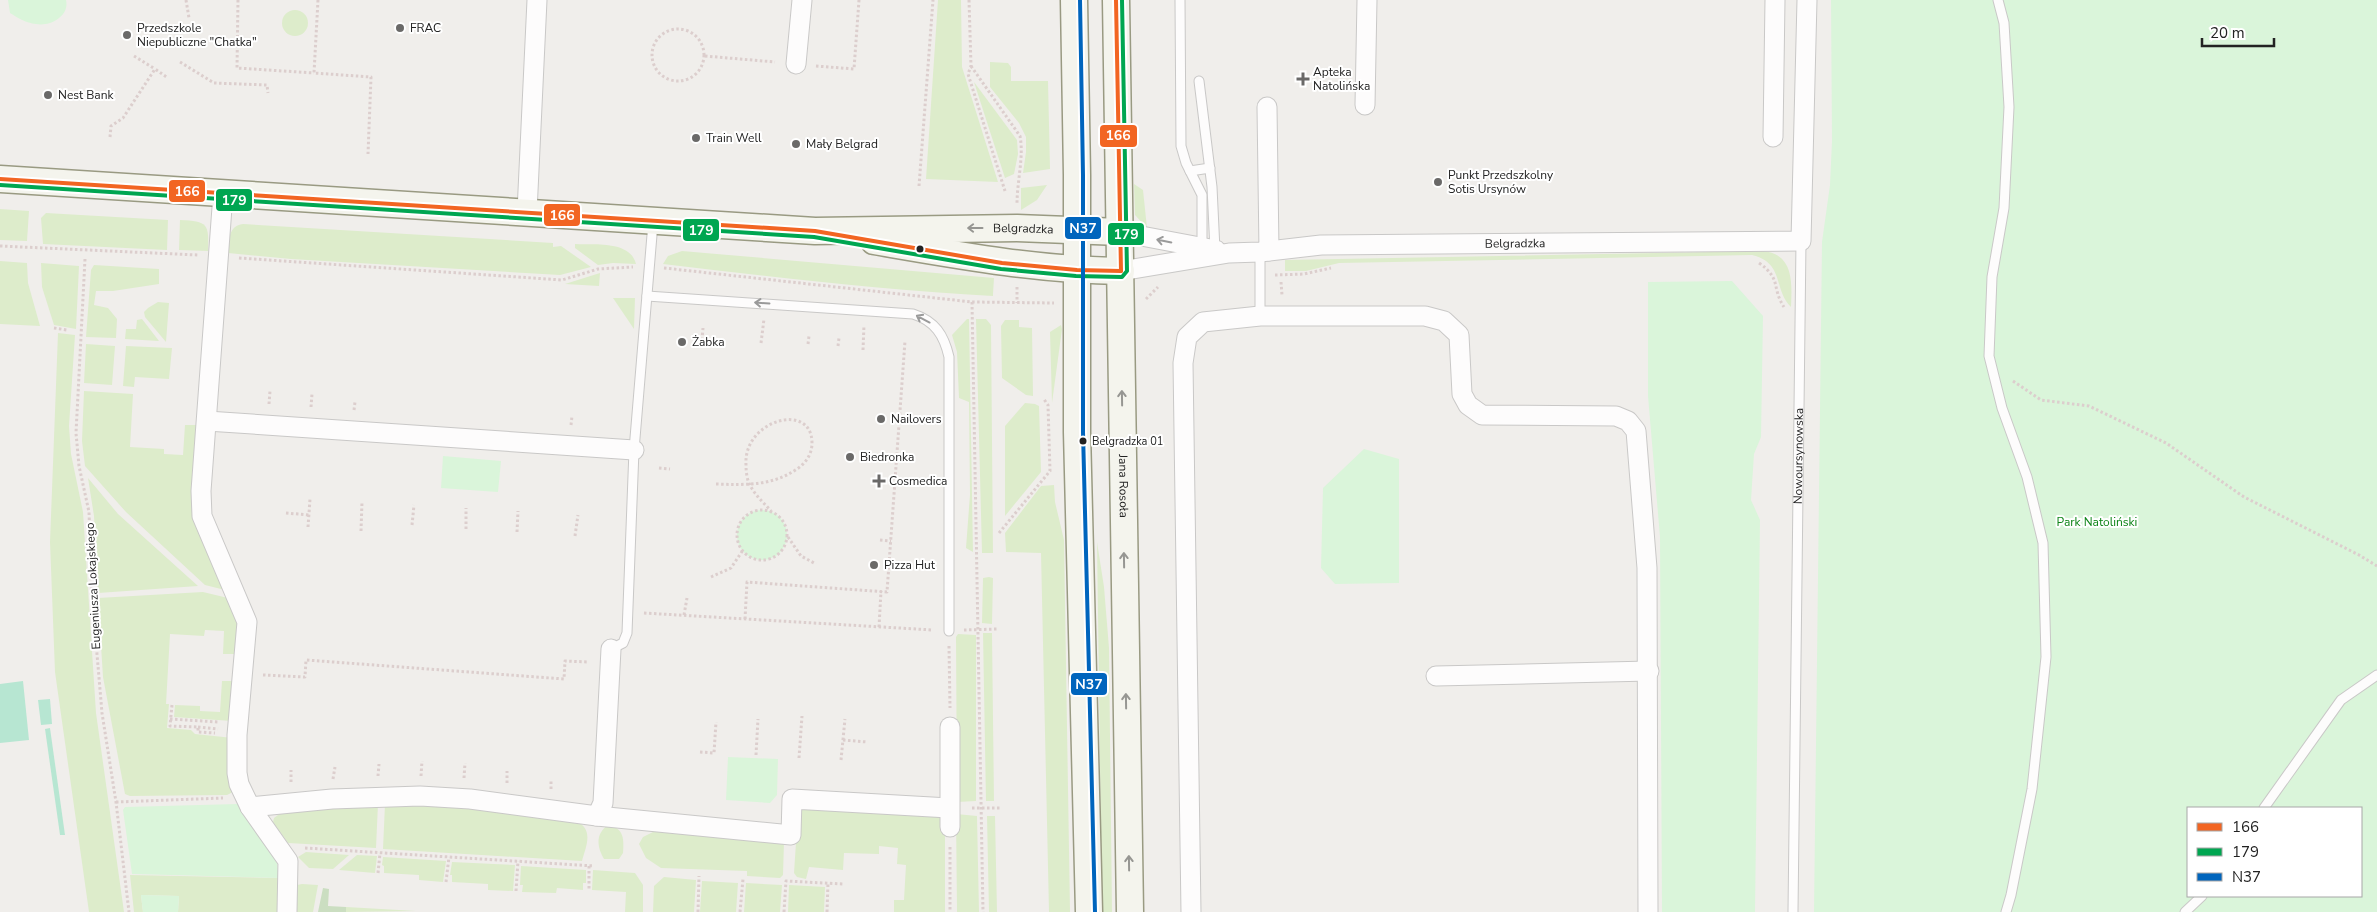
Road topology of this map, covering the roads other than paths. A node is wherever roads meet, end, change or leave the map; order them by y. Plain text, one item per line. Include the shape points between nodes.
1 (537, 0) edge
2 (802, 0) edge
3 (1074, 0) edge
4 (1116, 0) edge
5 (1180, 0) edge
6 (1367, 0) edge
7 (1775, 0) edge
8 (1807, 0) edge
9 (1998, 0) edge
10 (796, 64) road end
11 (1199, 82) dead end
12 (1365, 105) dead end
13 (1267, 106) dead end
14 (1774, 137) dead end
15 (1210, 168) junction
16 (1190, 171) junction
17 (0, 179) edge
18 (223, 194) junction
19 (527, 212) junction
20 (653, 220) junction
21 (1077, 229) junction
22 (815, 231) junction
23 (1120, 232) junction
24 (1801, 241) junction
25 (1215, 250) junction
26 (1264, 252) junction
27 (1077, 270) junction
28 (1121, 270) junction
29 (646, 296) junction
30 (1260, 316) junction
31 (207, 421) junction
32 (634, 450) junction
33 (949, 631) road end
34 (611, 656) joint
35 (1649, 671) junction
36 (2377, 675) edge
37 (1436, 676) dead end
38 (950, 727) road end
39 (248, 802) junction
40 (2265, 807) edge
41 (949, 808) junction
42 (597, 816) junction
43 (950, 827) road end
44 (2201, 897) edge
45 (287, 912) edge
46 (1089, 912) edge
47 (1130, 912) edge
48 (1192, 912) edge
49 (1648, 912) edge
50 (1793, 912) edge
51 (2006, 912) edge
52 (2186, 912) edge

1 - 19 street
2 - 10 street
3 - 21 street
4 - 23 street, Jana Rosoła
5 - 16 lane via 1182,146
6 - 12 street
7 - 14 street
8 - 24 street, Nowoursynowska
9 - 51 lane via 2004,23 2009,107 2004,208 1989,310 1989,356 2002,408 2026,477 2042,543 2046,657 2032,789
11 - 15 lane
13 - 26 street
15 - 16 lane
15 - 25 lane
16 - 25 lane via 1202,195
17 - 18 street, Belgradzka
18 - 19 street, Belgradzka
18 - 31 street
19 - 20 street, Belgradzka
20 - 22 street, Belgradzka
20 - 29 lane
21 -> 22 street, Belgradzka
21 - 23 street, Belgradzka
21 - 27 street
22 - 27 street, Belgradzka via 1002,263
25 -> 23 street, Belgradzka
23 - 28 street, Jana Rosoła
24 - 26 street, Belgradzka via 1321,245
24 - 50 lane, Nowoursynowska
25 - 26 street, Belgradzka
25 - 28 street, Belgradzka
26 - 30 lane
27 - 28 street, Belgradzka
27 - 46 street via 1077,432
47 -> 28 street, Jana Rosoła
29 - 32 lane
33 -> 29 lane via 950,357 943,336 928,320 913,314
30 - 35 street via 1424,316 1444,321 1459,335 1462,394 1468,405 1482,415 1616,416 1628,421 1636,431 1639,462 1647,568
30 - 48 street via 1202,322 1187,337 1182,363
31 - 32 street
31 - 39 street via 202,516 252,622 230,729 236,773
32 - 34 lane via 627,633
34 - 42 street via 602,803
35 - 37 street
35 - 49 street
36 - 40 lane via 2341,700
38 - 41 street
39 - 42 street via 420,796 470,799
39 - 45 street via 289,866
41 - 42 street via 792,799 791,835
41 - 43 street
44 - 52 lane

